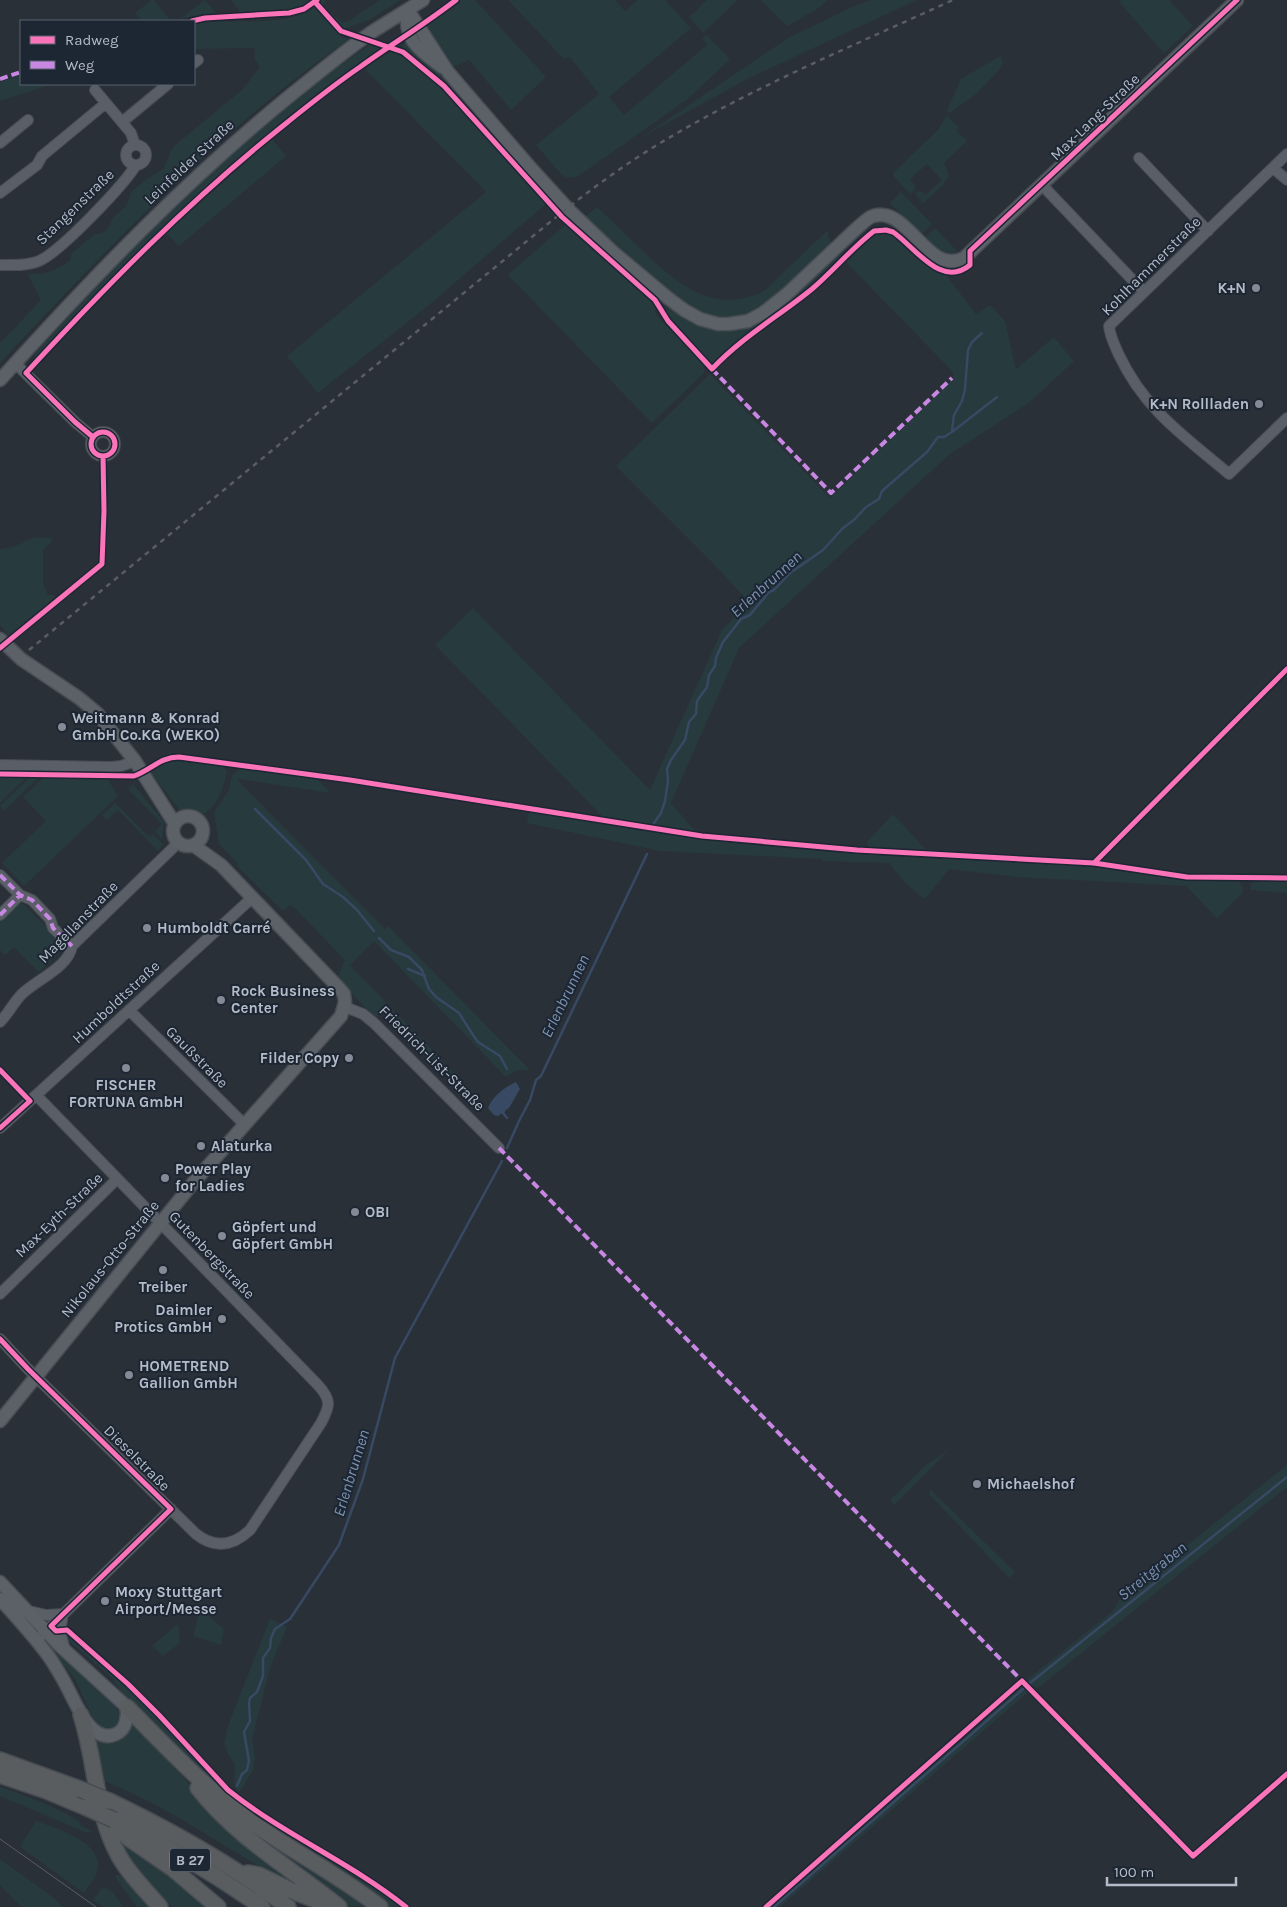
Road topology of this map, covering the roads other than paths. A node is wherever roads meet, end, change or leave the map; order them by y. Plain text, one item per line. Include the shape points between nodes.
1 (423, 0) edge
2 (1237, 0) edge
3 (408, 10) junction
4 (373, 32) junction
5 (410, 37) junction
6 (448, 72) junction
7 (167, 85) edge
8 (95, 90) dead end
9 (106, 104) junction
10 (28, 120) dead end
11 (122, 122) junction
12 (0, 143) edge
13 (1287, 154) edge
14 (1139, 158) dead end
15 (1273, 168) junction
16 (1287, 180) edge
17 (1042, 185) junction
18 (0, 194) edge
19 (1208, 231) junction
20 (0, 265) edge
21 (1144, 292) junction
22 (15, 363) junction
23 (0, 380) edge
24 (1287, 418) edge
25 (94, 436) dead end
26 (2, 644) edge
27 (135, 761) junction
28 (0, 765) edge
29 (180, 821) junction
30 (198, 841) junction
31 (178, 843) junction
32 (0, 875) edge
33 (20, 895) junction
34 (252, 898) junction
35 (0, 915) edge
36 (72, 946) junction
37 (345, 1007) junction
38 (129, 1010) junction
39 (0, 1022) edge
40 (36, 1095) junction
41 (244, 1125) junction
42 (0, 1128) edge
43 (499, 1148) dead end
44 (118, 1179) junction
45 (160, 1223) junction
46 (0, 1294) edge
47 (0, 1339) edge
48 (36, 1376) junction
49 (326, 1393) joint
50 (0, 1421) edge
51 (171, 1509) junction
52 (0, 1582) edge
53 (0, 1599) edge
54 (25, 1610) junction
55 (63, 1614) junction
56 (46, 1631) junction
57 (38, 1643) junction
58 (65, 1650) junction
59 (127, 1707) junction
60 (81, 1715) junction
61 (0, 1760) edge
62 (178, 1761) junction
63 (0, 1775) edge
64 (114, 1820) junction
65 (237, 1871) junction
66 (160, 1906) edge
67 (218, 1907) edge
68 (262, 1907) edge
69 (288, 1907) edge
70 (332, 1907) edge
71 (339, 1907) edge
72 (380, 1907) edge

1 - 3 main road, Leinfelder Straße
2 - 17 main road, Max-Lang-Straße
3 - 4 main road, Leinfelder Straße
3 - 5 main road via 406,26
3 - 6 main road
4 - 5 main road via 389,29
4 - 22 main road, Leinfelder Straße via 248,130 162,208
5 - 6 main road
6 - 17 main road, Max-Lang-Straße via 576,217 684,310 718,324 748,321 769,309 872,216 888,217 901,224 937,257 958,261
7 - 11 street
8 - 9 street, Stangenstraße
9 - 11 street, Stangenstraße
9 - 18 street
10 - 12 street
11 - 20 street, Stangenstraße via 131,133 134,145 128,148 127,161 136,165 127,178 46,257 29,264
13 - 15 street, Kohlhammerstraße
14 - 19 street
15 - 16 street
15 - 19 street, Kohlhammerstraße
17 - 21 street
19 - 21 street, Kohlhammerstraße
21 - 24 street, Kohlhammerstraße via 1109,326 1111,337 1132,379 1163,418 1229,474
22 - 23 main road, Leinfelder Straße
22 - 25 street
26 - 27 main road via 97,713
27 - 28 street via 111,767
27 - 29 main road
29 - 30 main road via 192,817 200,822
29 - 31 main road via 173,834
30 - 31 main road via 188,846
30 - 34 main road
31 - 36 street, Magellanstraße
32 - 33 street
33 - 35 street
33 - 36 street via 32,900 50,919 53,928
34 - 37 main road via 344,994
34 - 38 street, Humboldtstraße
36 - 39 street, Magellanstraße via 71,953 44,980 24,992
37 - 41 main road, Nikolaus-Otto-Straße via 334,1025
37 - 43 street, Friedrich-List-Straße via 374,1022
38 - 40 street, Humboldtstraße
38 - 41 street, Gaußstraße
40 - 42 street, Humboldtstraße
40 - 44 street, Gutenbergstraße
41 - 45 main road, Nikolaus-Otto-Straße
44 - 45 street, Gutenbergstraße
44 - 46 street, Max-Eyth-Straße
45 - 48 main road, Nikolaus-Otto-Straße
45 - 49 street, Gutenbergstraße
47 - 48 street, Dieselstraße
48 - 50 main road, Nikolaus-Otto-Straße
48 - 51 street, Dieselstraße
49 - 51 street, Dieselstraße via 328,1406 320,1423 256,1522 242,1538 228,1544 209,1542
51 - 55 street, Dieselstraße
52 - 54 main road
53 - 57 main road
54 - 55 street via 46,1615
54 - 56 main road
55 - 56 street, Dieselstraße
55 - 58 street via 60,1631
56 - 57 street, Dieselstraße
56 - 58 main road
57 - 60 main road via 62,1677
58 - 59 main road
59 - 60 main road via 121,1731 108,1736 99,1734
59 - 62 highway
60 - 66 highway via 97,1794 113,1845 136,1881
61 - 65 highway, B 27, bridge via 108,1801 178,1836
62 - 71 highway via 200,1791 247,1839
62 - 72 highway via 254,1824
63 - 64 highway, B 27, bridge
64 - 67 highway via 127,1837 172,1868
64 - 68 highway, B 27 via 180,1854
65 - 69 highway, B 27
65 - 70 highway via 259,1875

